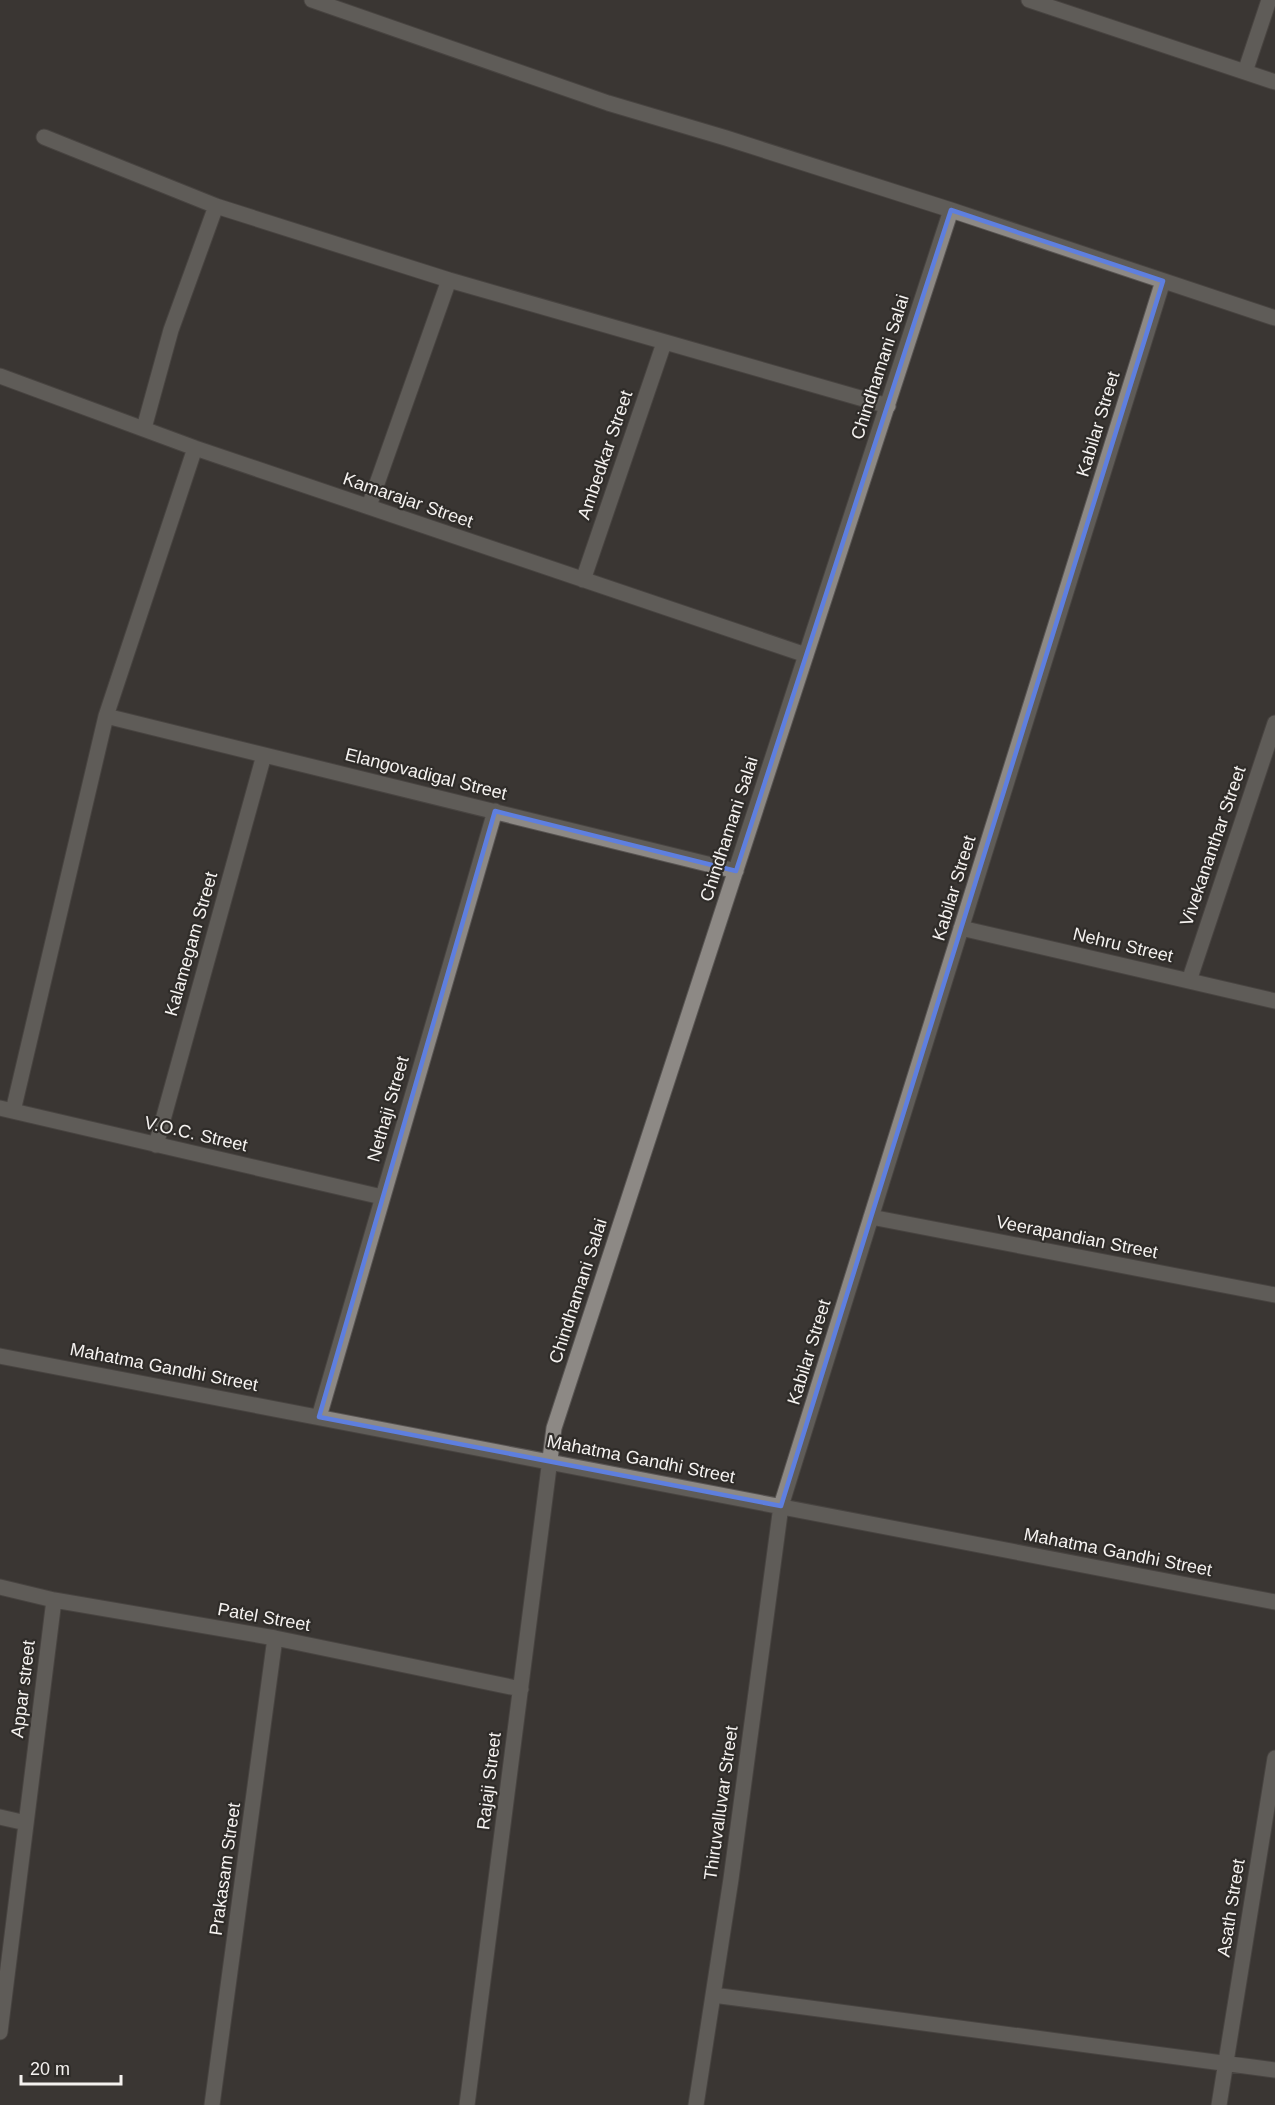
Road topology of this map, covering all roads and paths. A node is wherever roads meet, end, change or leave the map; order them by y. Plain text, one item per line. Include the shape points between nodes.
1 (312, 0) edge
2 (1029, 0) edge
3 (1269, 0) edge
4 (1245, 72) junction
5 (1275, 82) edge
6 (44, 137) dead end
7 (216, 206) junction
8 (951, 210) junction
9 (449, 280) junction
10 (1163, 281) junction
11 (1275, 318) edge
12 (664, 343) junction
13 (0, 376) edge
14 (888, 406) junction
15 (144, 428) junction
16 (195, 448) junction
17 (369, 506) junction
18 (583, 580) junction
19 (806, 655) junction
20 (106, 716) junction
21 (1275, 723) edge
22 (264, 755) junction
23 (495, 811) junction
24 (736, 871) junction
25 (962, 928) junction
26 (1189, 981) junction
27 (1275, 1001) edge
28 (7, 1110) edge
29 (156, 1145) junction
30 (382, 1197) junction
31 (872, 1217) junction
32 (1275, 1295) edge
33 (0, 1356) edge
34 (319, 1417) junction
35 (550, 1461) junction
36 (782, 1506) junction
37 (0, 1587) edge
38 (54, 1600) junction
39 (1275, 1602) edge
40 (275, 1638) junction
41 (521, 1689) junction
42 (1275, 1758) edge
43 (0, 1817) edge
44 (26, 1823) junction
45 (713, 1995) junction
46 (0, 2032) edge
47 (1225, 2063) junction
48 (1275, 2070) edge
49 (212, 2105) edge
50 (468, 2105) edge
51 (696, 2105) edge
52 (1219, 2105) edge

1 - 8 street via 608,103
2 - 4 street
3 - 4 street
4 - 5 street
6 - 7 street
7 - 9 street
7 - 15 street via 171,330
8 - 10 street
8 - 14 street, Chindhamani Salai
9 - 12 street
9 - 17 street
10 - 11 street
10 - 25 street, Kabilar Street
12 - 14 street
12 - 18 street, Ambedkar Street
13 - 15 street, Kamarajar Street
14 - 19 street, Chindhamani Salai
15 - 16 street, Kamarajar Street
16 - 17 street, Kamarajar Street
16 - 20 street
17 - 18 street, Kamarajar Street
18 - 19 street, Kamarajar Street
19 - 24 street, Chindhamani Salai
20 - 22 street, Elangovadigal Street
20 - 28 street
21 - 26 street, Vivekananthar Street
22 - 23 street, Elangovadigal Street
22 - 29 street, Kalamegam Street
23 - 24 street, Elangovadigal Street
23 - 30 street, Nethaji Street
24 - 35 street, Chindhamani Salai via 554,1428
25 - 26 street, Nehru Street
25 - 31 street, Kabilar Street
26 - 27 street, Nehru Street
28 - 29 street, V.O.C. Street
29 - 30 street, V.O.C. Street
30 - 34 street, Nethaji Street
31 - 32 street, Veerapandian Street
31 - 36 street, Kabilar Street
33 - 34 street, Mahatma Gandhi Street
34 - 35 street, Mahatma Gandhi Street
35 - 36 street, Mahatma Gandhi Street
35 - 41 street, Rajaji Street
36 - 39 street, Mahatma Gandhi Street
36 - 45 street, Thiruvalluvar Street
37 - 38 street, Patel Street
38 - 40 street, Patel Street
38 - 44 street, Appar street
40 - 41 street, Patel Street
40 - 49 street, Prakasam Street
41 - 50 street, Rajaji Street
42 - 47 street, Asath Street
43 - 44 street
44 - 46 street, Appar street
45 - 47 street
45 - 51 street, Thiruvalluvar Street
47 - 48 street
47 - 52 street, Asath Street

